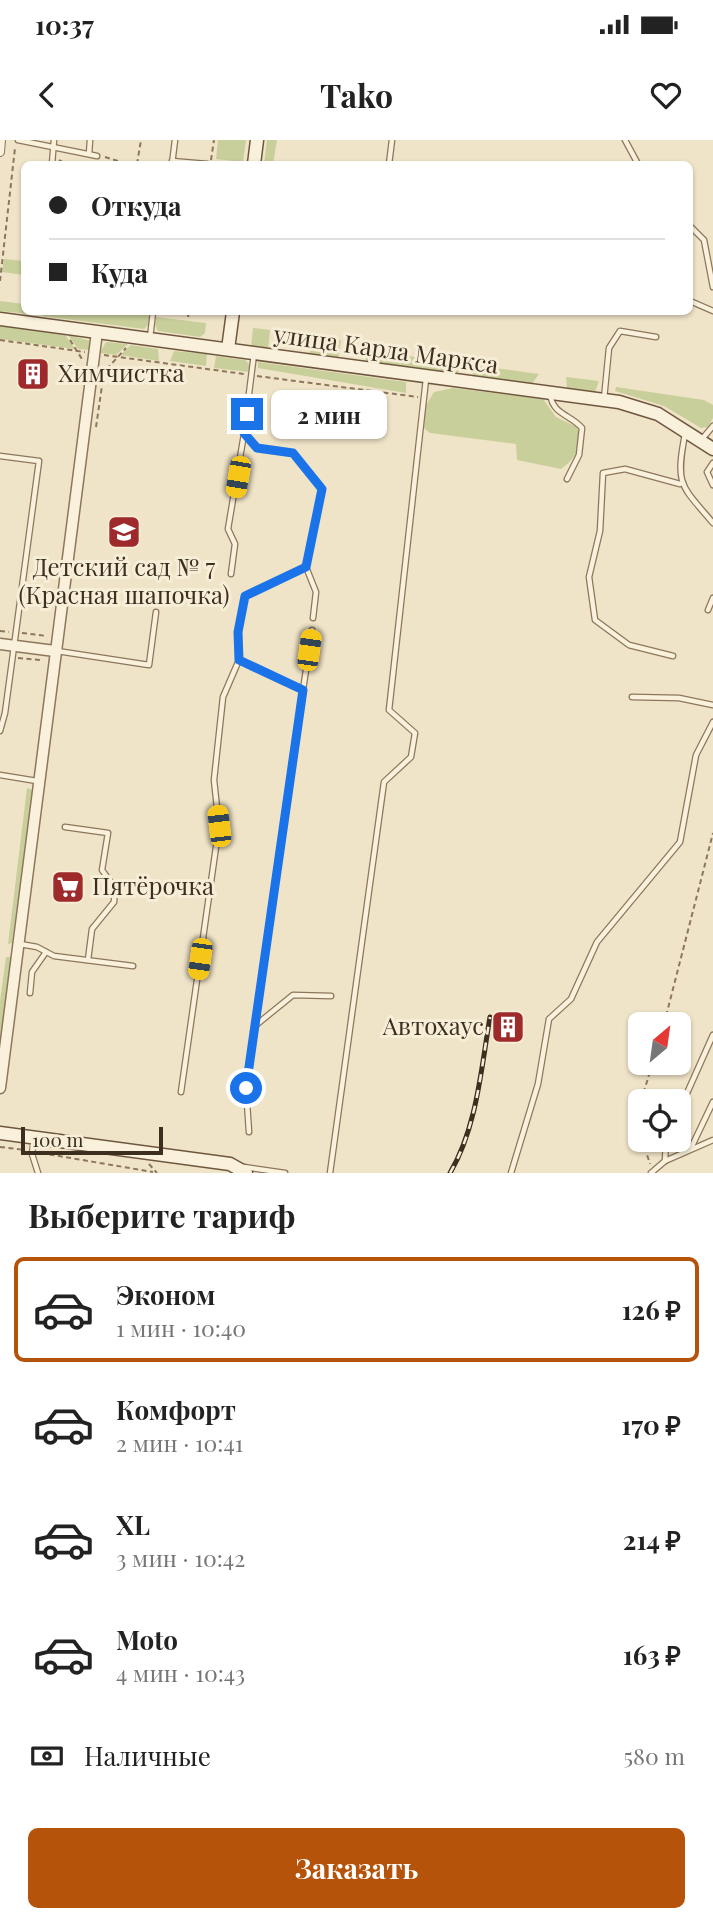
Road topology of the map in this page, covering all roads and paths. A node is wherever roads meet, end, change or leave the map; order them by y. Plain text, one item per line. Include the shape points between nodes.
1 (90, 140) edge
2 (141, 140) edge
3 (175, 140) edge
4 (214, 140) edge
5 (257, 140) edge
6 (393, 140) edge
7 (625, 140) edge
8 (17, 142) edge
9 (54, 142) edge
10 (89, 153) junction
11 (97, 156) joint
12 (52, 161) edge
13 (116, 161) edge
14 (138, 161) edge
15 (172, 161) edge
16 (210, 161) edge
17 (254, 161) edge
18 (390, 161) edge
19 (636, 161) edge
20 (693, 229) edge
21 (0, 281) edge
22 (713, 287) edge
23 (693, 302) edge
24 (713, 311) edge
25 (153, 315) edge
26 (233, 315) edge
27 (0, 319) edge
28 (97, 332) junction
29 (656, 337) dead end
30 (150, 339) junction
31 (0, 340) edge
32 (228, 349) junction
33 (254, 353) junction
34 (95, 354) junction
35 (251, 375) junction
36 (426, 378) junction
37 (550, 393) junction
38 (422, 398) junction
39 (604, 400) junction
40 (713, 426) edge
41 (686, 430) junction
42 (244, 433) junction
43 (701, 439) junction
44 (713, 449) edge
45 (0, 456) edge
46 (713, 463) edge
47 (567, 479) dead end
48 (680, 484) junction
49 (713, 485) edge
50 (713, 523) edge
51 (306, 567) junction
52 (231, 574) dead end
53 (713, 598) edge
54 (708, 610) dead end
55 (156, 612) dead end
56 (313, 618) dead end
57 (312, 631) dead end
58 (0, 644) edge
59 (13, 651) junction
60 (673, 656) dead end
61 (55, 657) junction
62 (239, 660) junction
63 (303, 690) junction
64 (632, 697) dead end
65 (713, 705) edge
66 (713, 722) edge
67 (0, 730) edge
68 (0, 775) edge
69 (38, 781) junction
70 (65, 827) dead end
71 (713, 833) edge
72 (19, 944) junction
73 (46, 952) junction
74 (88, 960) junction
75 (133, 966) dead end
76 (30, 993) dead end
77 (331, 996) dead end
78 (667, 1012) edge
79 (255, 1026) junction
80 (713, 1035) edge
81 (0, 1081) edge
82 (0, 1088) edge
83 (689, 1089) edge
84 (181, 1093) dead end
85 (713, 1102) edge
86 (249, 1132) dead end
87 (0, 1133) edge
88 (34, 1137) junction
89 (713, 1140) edge
90 (0, 1147) edge
91 (691, 1147) edge
92 (691, 1149) edge
93 (32, 1151) junction
94 (646, 1152) edge
95 (666, 1152) edge
96 (684, 1152) edge
97 (148, 1161) dead end
98 (666, 1161) junction
99 (230, 1164) junction
100 (155, 1172) edge
101 (652, 1172) edge
102 (38, 1173) edge
103 (246, 1173) edge
104 (285, 1173) edge
105 (330, 1173) edge
106 (511, 1173) edge

1 - 10 lane
2 - 14 path
3 - 15 lane
4 - 16 path
5 - 17 main road
6 - 18 lane
7 - 19 lane
8 - 9 lane
8 - 21 path
9 - 10 lane
9 - 12 lane
10 - 11 lane
11 - 13 path
20 - 22 lane via 704,240
23 - 24 lane
25 - 30 lane
26 - 32 main road
27 - 28 main road, улица Карла Маркса
28 - 30 main road, улица Карла Маркса
28 - 34 street
29 - 39 lane via 620,331 609,348
30 - 32 main road, улица Карла Маркса
31 - 34 path
32 - 33 main road, улица Карла Маркса
33 - 35 lane
33 - 36 main road, улица Карла Маркса
34 - 35 path
34 - 61 street
35 - 38 path
35 - 42 lane
36 - 37 main road, улица Карла Маркса
36 - 38 lane
37 - 39 main road, улица Карла Маркса
37 - 47 lane via 551,404 560,414 582,428 579,455
38 - 105 lane via 389,710 415,733 411,757 384,782
39 - 41 main road, улица Карла Маркса via 658,414
40 - 43 lane
41 - 43 main road, улица Карла Маркса
41 - 48 lane
42 - 51 lane via 257,448 293,453 322,489
42 - 52 lane via 228,529 235,544
43 - 44 main road, улица Карла Маркса
45 - 59 lane via 39,461
46 - 49 lane via 707,472
48 - 50 lane
48 - 60 lane via 625,469 603,473 600,531 589,577 595,620 629,645
51 - 56 lane via 316,592
51 - 62 lane via 245,596 238,632
53 - 54 lane
55 - 61 lane via 149,665
57 - 63 lane
58 - 59 street
59 - 61 street
59 - 61 path
59 - 67 lane
61 - 69 street
62 - 63 lane
62 - 84 lane via 223,697 214,780 219,826
63 - 79 lane
64 - 65 lane via 680,698
66 - 106 lane via 696,755 680,842 597,942 571,999 548,1019 538,1084
68 - 69 lane
69 - 72 street
70 - 74 lane via 108,833 102,870 115,888 114,902 92,929
71 - 78 path
72 - 73 lane
72 - 81 street
73 - 74 lane
73 - 76 lane via 32,972
74 - 75 lane
77 - 79 lane via 293,995
79 - 86 lane via 246,1088
80 - 83 lane
81 - 82 street
85 - 91 lane
87 - 88 main road
88 - 93 lane
88 - 99 main road
89 - 92 lane
90 - 93 path
93 - 100 path
93 - 102 lane
94 - 101 path
95 - 98 lane
96 - 98 lane
97 - 100 path
98 - 101 lane
99 - 103 main road
99 - 104 lane

